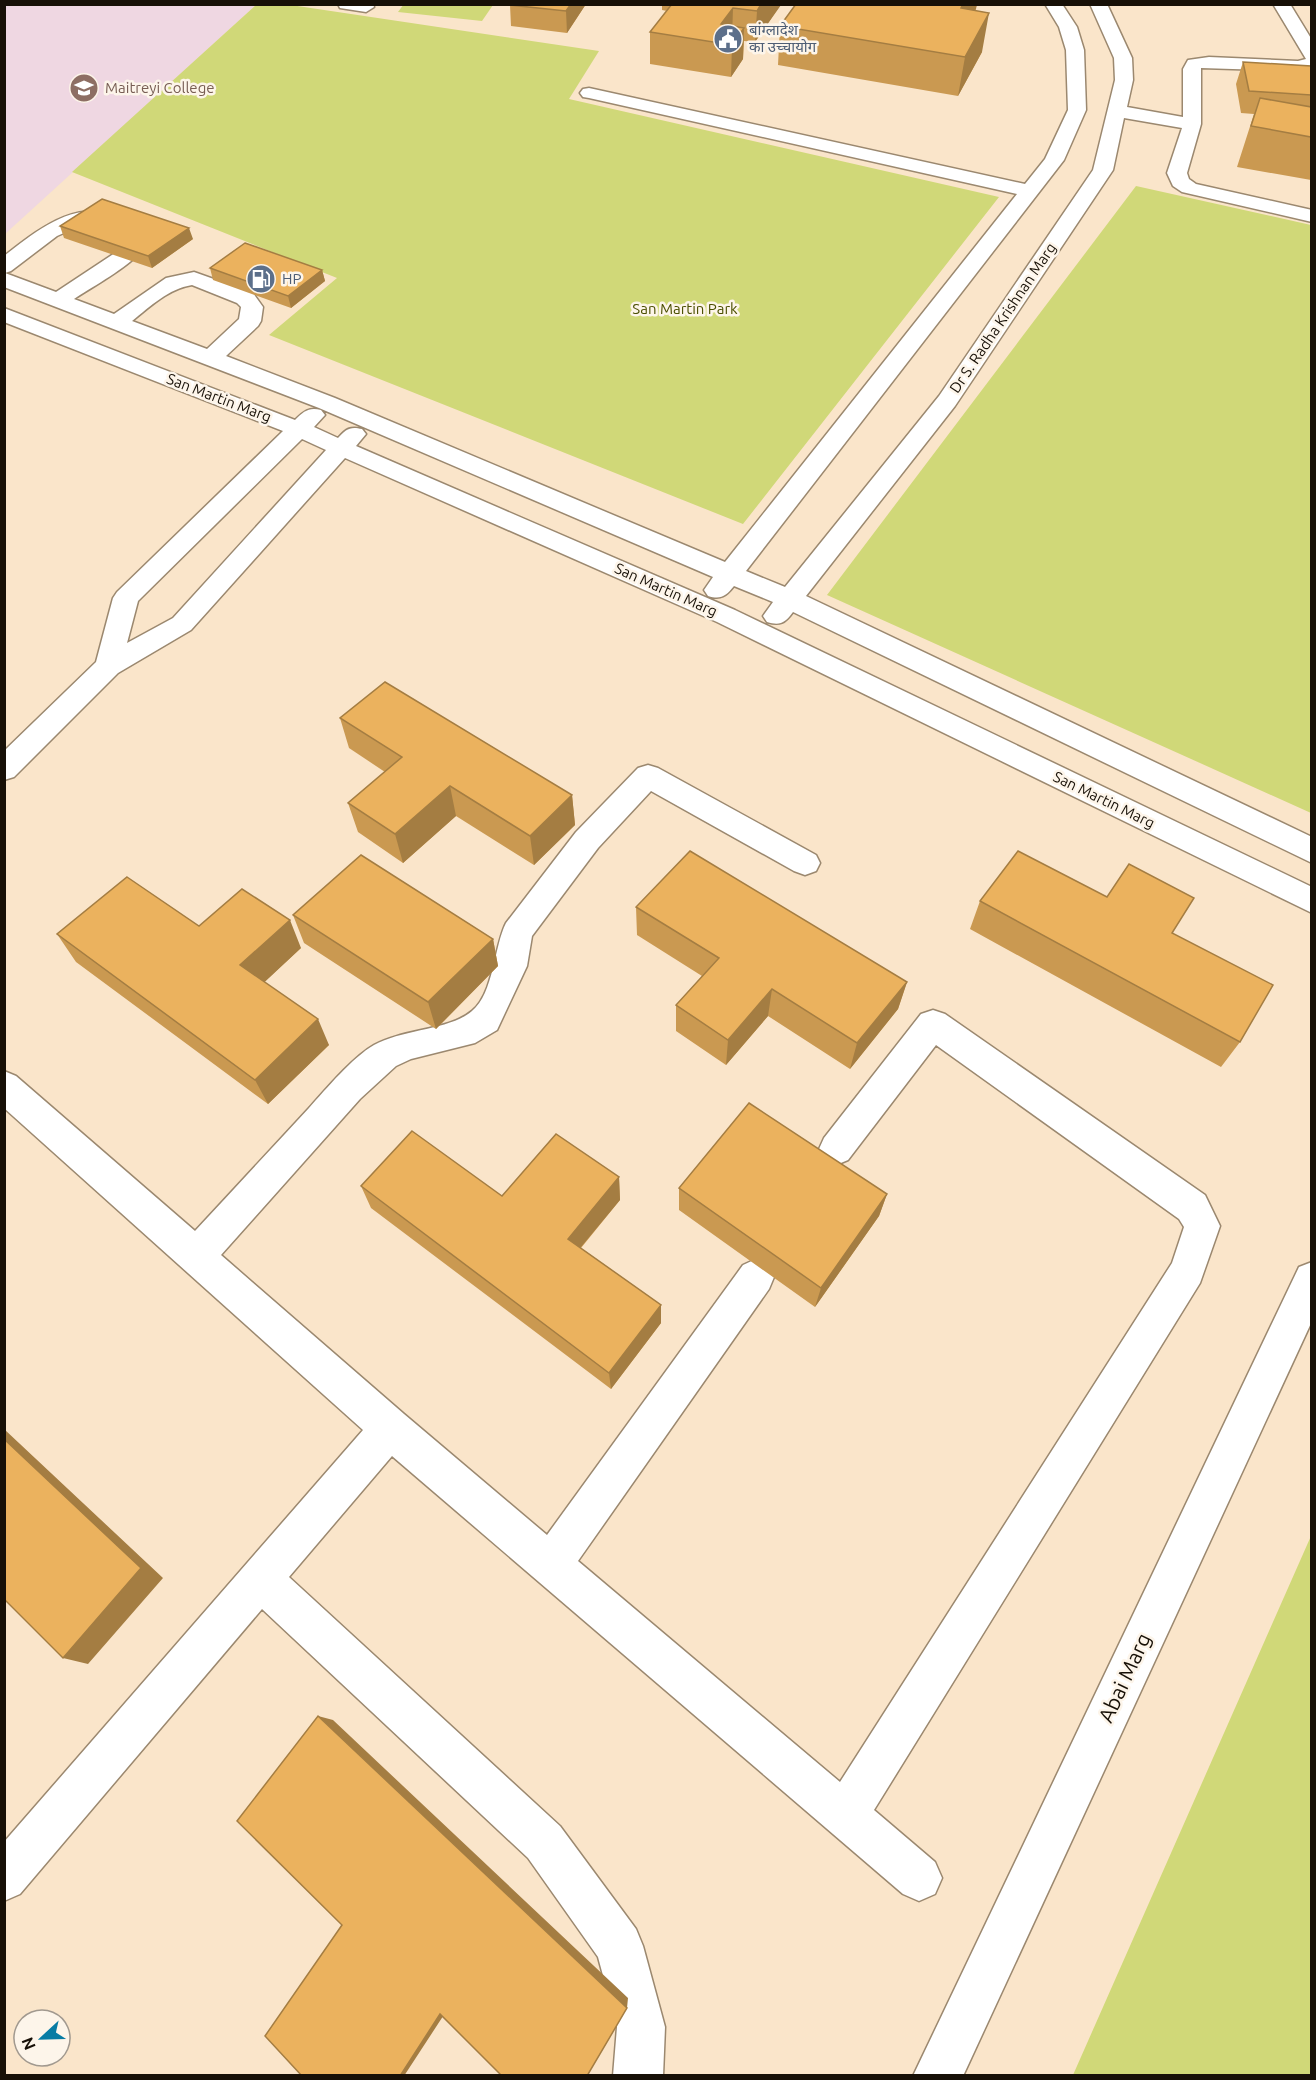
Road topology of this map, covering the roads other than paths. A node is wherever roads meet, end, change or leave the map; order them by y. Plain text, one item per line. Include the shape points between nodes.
1 (346, 4) edge
2 (1053, 4) edge
3 (1098, 4) edge
4 (1281, 4) edge
5 (366, 7) dead end
6 (1311, 55) edge
7 (1311, 63) edge
8 (589, 93) dead end
9 (1116, 111) junction
10 (1192, 124) junction
11 (1078, 165) junction
12 (1030, 191) junction
13 (1311, 216) edge
14 (4, 267) edge
15 (4, 279) edge
16 (58, 300) junction
17 (4, 314) edge
18 (117, 322) junction
19 (211, 358) junction
20 (327, 403) junction
21 (368, 420) junction
22 (298, 429) junction
23 (341, 448) junction
24 (730, 573) junction
25 (791, 600) junction
26 (703, 606) junction
27 (760, 633) junction
28 (108, 666) junction
29 (4, 769) edge
30 (1311, 851) edge
31 (805, 863) dead end
32 (1311, 901) edge
33 (4, 1086) edge
34 (836, 1149) dead end
35 (196, 1256) junction
36 (756, 1277) edge
37 (1311, 1280) edge
38 (390, 1428) junction
39 (550, 1564) junction
40 (261, 1580) junction
41 (845, 1815) junction
42 (4, 1878) edge
43 (919, 1878) dead end
44 (638, 2076) edge
45 (937, 2076) edge

1 - 5 street
2 - 11 street, Dr S. Radha Krishnan Marg via 1068,27 1075,50
3 - 9 street, Dr S. Radha Krishnan Marg via 1123,58 1124,80
4 - 6 street
7 - 10 street via 1194,64
8 - 12 street
9 - 10 street
9 - 11 street, Dr S. Radha Krishnan Marg
10 - 13 street via 1177,173 1180,182 1203,192
11 - 12 street, Dr S. Radha Krishnan Marg
11 - 25 street, Dr S. Radha Krishnan Marg via 947,400
12 - 24 street, Dr S. Radha Krishnan Marg
14 - 16 street via 72,220 102,216 143,230 134,249
15 - 16 street, San Martin Marg
16 - 18 street, San Martin Marg
17 - 22 street, San Martin Marg
18 - 19 street, San Martin Marg
18 - 19 street via 172,282 194,278 245,298 252,308 250,321
19 - 20 street, San Martin Marg
20 - 21 street, San Martin Marg
20 - 22 street
21 - 23 street
21 - 24 street, San Martin Marg
22 - 23 street, San Martin Marg
22 - 28 street via 126,598
23 - 26 street, San Martin Marg
23 - 28 street via 182,624
24 - 25 street, San Martin Marg
24 - 26 street, Dr S. Radha Krishnan Marg
25 - 27 street, Dr S. Radha Krishnan Marg
25 - 30 street, San Martin Marg
26 - 27 street, San Martin Marg
27 - 32 street, San Martin Marg
28 - 29 street
31 - 35 street via 648,776 587,840 517,932 511,966 485,1020 463,1033 406,1046 384,1056 348,1089
33 - 35 street
34 - 41 street via 933,1024 1192,1207 1202,1226 1187,1271
35 - 38 street
36 - 39 street
37 - 45 street, Abai Marg
38 - 39 street
38 - 40 street
39 - 41 street
40 - 42 street
40 - 44 street via 544,1842 619,1946 640,2027
41 - 43 street

